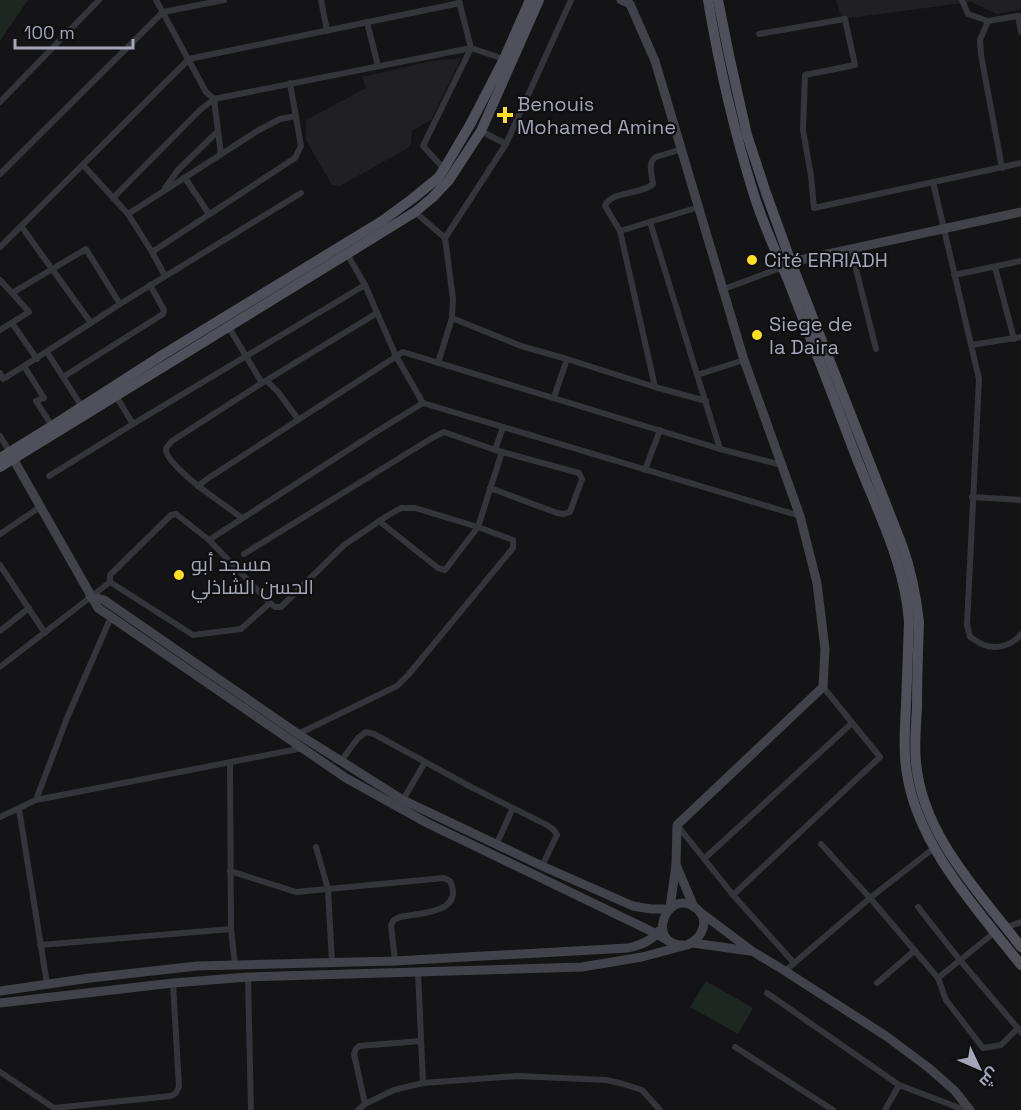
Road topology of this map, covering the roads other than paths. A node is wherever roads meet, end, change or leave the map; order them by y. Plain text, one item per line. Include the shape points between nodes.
1 (99, 0) edge
2 (156, 0) edge
3 (224, 0) edge
4 (321, 0) edge
5 (530, 0) edge
6 (539, 0) edge
7 (571, 0) edge
8 (621, 0) edge
9 (708, 0) edge
10 (718, 0) edge
11 (962, 0) edge
12 (459, 2) edge
13 (163, 12) junction
14 (1019, 16) edge
15 (988, 21) junction
16 (367, 22) junction
17 (327, 30) junction
18 (1021, 32) edge
19 (759, 34) dead end
20 (471, 48) junction
21 (189, 59) junction
22 (504, 59) junction
23 (378, 66) junction
24 (290, 83) junction
25 (214, 99) junction
26 (0, 102) edge
27 (296, 116) junction
28 (481, 130) junction
29 (217, 132) junction
30 (506, 144) junction
31 (682, 149) junction
32 (221, 154) junction
33 (1021, 163) edge
34 (83, 165) junction
35 (1002, 168) junction
36 (444, 169) junction
37 (0, 174) edge
38 (185, 178) junction
39 (933, 182) junction
40 (162, 193) junction
41 (301, 193) dead end
42 (113, 198) junction
43 (699, 207) junction
44 (415, 212) junction
45 (1021, 212) edge
46 (128, 214) junction
47 (209, 214) junction
48 (650, 222) junction
49 (21, 226) junction
50 (943, 229) junction
51 (620, 231) junction
52 (445, 238) junction
53 (0, 247) edge
54 (851, 249) junction
55 (152, 252) junction
56 (347, 254) junction
57 (1021, 261) edge
58 (787, 265) junction
59 (995, 267) junction
60 (52, 268) junction
61 (954, 275) junction
62 (165, 276) junction
63 (0, 280) edge
64 (150, 285) junction
65 (365, 285) junction
66 (724, 289) junction
67 (12, 293) junction
68 (120, 304) junction
69 (377, 313) junction
70 (452, 318) junction
71 (12, 322) junction
72 (91, 323) junction
73 (228, 326) junction
74 (0, 330) edge
75 (1018, 338) edge
76 (970, 345) junction
77 (876, 349) dead end
78 (47, 352) junction
79 (246, 356) junction
80 (396, 356) junction
81 (37, 358) junction
82 (567, 359) junction
83 (744, 360) junction
84 (438, 363) junction
85 (24, 366) junction
86 (697, 375) junction
87 (63, 376) junction
88 (1, 377) edge
89 (264, 382) junction
90 (655, 387) junction
91 (116, 396) junction
92 (554, 397) junction
93 (706, 401) junction
94 (423, 403) junction
95 (82, 407) junction
96 (298, 419) junction
97 (134, 424) junction
98 (52, 426) junction
99 (503, 427) junction
100 (660, 430) junction
101 (0, 436) edge
102 (720, 449) junction
103 (498, 451) junction
104 (8, 457) edge
105 (783, 465) junction
106 (0, 467) edge
107 (645, 470) junction
108 (49, 476) dead end
109 (198, 486) junction
110 (490, 488) junction
111 (972, 497) junction
112 (1021, 500) edge
113 (40, 507) junction
114 (800, 516) junction
115 (242, 519) junction
116 (379, 521) junction
117 (478, 527) junction
118 (0, 534) edge
119 (209, 540) junction
120 (244, 554) dead end
121 (0, 565) edge
122 (8, 576) junction
123 (110, 582) junction
124 (0, 583) edge
125 (90, 596) junction
126 (270, 603) junction
127 (29, 608) junction
128 (111, 617) junction
129 (0, 631) edge
130 (45, 633) junction
131 (1021, 634) edge
132 (0, 667) edge
133 (823, 687) junction
134 (852, 723) junction
135 (298, 734) junction
136 (303, 748) junction
137 (341, 761) junction
138 (230, 762) junction
139 (425, 762) junction
140 (36, 800) junction
141 (403, 800) junction
142 (513, 808) junction
143 (19, 809) junction
144 (0, 817) edge
145 (677, 825) junction
146 (496, 844) junction
147 (821, 844) dead end
148 (316, 847) dead end
149 (934, 848) junction
150 (705, 858) junction
151 (676, 865) junction
152 (542, 866) junction
153 (230, 871) junction
154 (328, 889) junction
155 (733, 894) junction
156 (870, 897) junction
157 (918, 907) dead end
158 (670, 908) junction
159 (697, 910) junction
160 (1021, 921) edge
161 (1006, 928) junction
162 (231, 929) junction
163 (659, 930) junction
164 (995, 932) junction
165 (690, 944) junction
166 (40, 945) junction
167 (1021, 947) edge
168 (752, 951) junction
169 (914, 951) junction
170 (959, 959) junction
171 (395, 961) junction
172 (332, 963) junction
173 (794, 963) junction
174 (235, 965) junction
175 (1021, 965) edge
176 (418, 971) junction
177 (785, 971) junction
178 (248, 977) junction
179 (938, 978) junction
180 (173, 983) junction
181 (877, 983) dead end
182 (47, 984) junction
183 (0, 991) edge
184 (767, 993) dead end
185 (0, 1003) edge
186 (1020, 1030) edge
187 (421, 1041) junction
188 (735, 1047) dead end
189 (0, 1072) edge
190 (423, 1083) junction
191 (899, 1084) junction
192 (364, 1104) junction
193 (56, 1109) edge
194 (250, 1110) edge
195 (358, 1110) edge
196 (660, 1110) edge
197 (832, 1110) edge
198 (885, 1110) edge
199 (965, 1110) edge
200 (970, 1110) edge

1 - 26 street
2 - 13 street
3 - 13 street
4 - 17 street
5 - 22 main road
6 - 28 main road
7 - 30 street
8 - 31 main road via 630,4 655,61
9 - 58 main road via 737,135 755,196
10 - 58 main road via 747,135
11 - 15 street via 968,14
12 - 16 street
12 - 20 street
13 - 21 street
13 - 37 street
14 - 15 street
14 - 18 street
15 - 35 street via 980,40 981,55
16 - 17 street
16 - 23 street
17 - 21 street
19 - 39 street via 845,19 855,65 805,75 803,130 814,208
20 - 22 street
20 - 23 street
20 - 36 street via 423,146
21 - 25 street via 206,92
21 - 34 street
22 - 36 main road
23 - 24 street
24 - 25 street
24 - 27 street
25 - 29 street
25 - 42 street
27 - 32 street via 280,119
27 - 47 street via 301,146 295,158
28 - 30 street
28 - 44 main road via 449,180
29 - 32 street
29 - 40 street via 178,170
30 - 52 street
31 - 43 main road
31 - 51 street via 652,159 653,184 648,189 606,202
32 - 38 street
33 - 35 street
34 - 42 street
34 - 49 street
35 - 39 street
36 - 95 main road via 438,178 382,221
38 - 40 street
38 - 47 street
39 - 50 street
40 - 46 street
41 - 62 street
42 - 46 street
43 - 48 street
43 - 66 main road
44 - 52 street
44 - 56 main road
45 - 50 main road
46 - 55 street
47 - 55 street
48 - 51 street
48 - 86 street
49 - 53 street
49 - 60 street
50 - 54 main road
50 - 61 street
51 - 90 street
52 - 70 street
54 - 58 main road
54 - 77 street
55 - 62 street
56 - 65 street
56 - 73 main road
57 - 59 street
58 - 66 street
58 - 149 main road via 905,587 909,622 907,773 919,820
58 - 161 main road via 910,569 919,621 916,763 924,802 942,842
59 - 61 street
59 - 75 street
60 - 67 street
60 - 68 street via 86,249
60 - 72 street
61 - 76 street
62 - 64 street
63 - 67 street
64 - 68 street
64 - 87 street via 164,310 162,314
65 - 69 street
65 - 79 street
66 - 83 main road
67 - 71 street via 29,312
68 - 72 street
69 - 80 street
69 - 89 street
70 - 82 street via 521,346
70 - 84 street
71 - 74 street
71 - 81 street
72 - 78 street
73 - 79 street
73 - 91 main road
75 - 76 street
76 - 111 street via 979,379
78 - 81 street
78 - 87 street
79 - 89 street
79 - 97 street
80 - 84 street via 403,352
80 - 94 street
80 - 96 street
81 - 85 street
82 - 90 street
82 - 92 street
83 - 86 street
83 - 105 main road
84 - 92 street
85 - 88 street
85 - 98 street via 44,398 36,401
86 - 93 street
87 - 95 street
89 - 96 street via 278,392
89 - 109 street via 172,441 166,449 168,456
90 - 93 street
91 - 97 street
91 - 104 main road
92 - 100 street
93 - 102 street
94 - 99 street
94 - 115 street
95 - 98 main road
96 - 109 street
97 - 108 street
98 - 104 main road
99 - 103 street
99 - 107 street
100 - 102 street
100 - 107 street
101 - 104 street
102 - 105 street
103 - 110 street
103 - 110 street via 579,472 582,479 570,512 564,514
103 - 120 street via 444,432
104 - 106 main road
104 - 113 main road
105 - 114 main road
107 - 114 street
109 - 115 street
110 - 117 street
111 - 112 street
111 - 131 street via 967,625 970,637 986,646 1006,646
113 - 118 street
113 - 125 main road
114 - 133 main road via 817,583 825,649
115 - 119 street
116 - 117 street via 401,508 415,508
116 - 117 street via 441,570 445,570
116 - 126 street via 344,545 280,607
117 - 135 street via 513,540 513,548 409,674 397,686
119 - 123 street via 176,514 171,515 110,575
119 - 126 street
121 - 122 street
122 - 124 street
122 - 127 street
123 - 125 street
123 - 126 street via 193,635 241,629
125 - 128 main road
125 - 130 street
125 - 135 main road via 104,600
127 - 129 street
127 - 130 street
128 - 136 main road
128 - 140 street
130 - 132 street
133 - 134 street
133 - 145 main road
134 - 150 street
134 - 155 street via 880,757
135 - 137 main road
136 - 138 street
136 - 163 main road via 346,778 427,823
137 - 139 street via 366,732
137 - 141 main road
138 - 140 street
138 - 153 street
139 - 141 street
139 - 142 street
140 - 143 street
141 - 146 main road
142 - 146 street
142 - 152 street via 547,825 557,835
143 - 144 street
143 - 166 street
145 - 150 street
145 - 151 main road
146 - 152 main road
147 - 156 street
148 - 154 street
149 - 156 street
149 - 164 main road
150 - 155 street
151 - 158 main road
151 - 159 main road
152 - 158 main road via 633,906
153 - 154 street via 296,892
153 - 162 street
154 - 171 street via 444,878 450,881 454,893 442,910 394,920 391,925
154 - 172 street
155 - 173 street
156 - 169 street
156 - 173 street
157 - 170 street
158 - 159 main road via 685,904
158 - 163 main road
159 - 165 main road via 703,929
159 - 168 main road
160 - 161 street
161 - 164 street
161 - 167 main road
162 - 166 street
162 - 174 street
163 - 165 main road via 674,944
163 - 171 main road via 646,942 628,948
164 - 170 street
164 - 175 main road
165 - 168 main road
165 - 176 main road via 582,967
166 - 182 street
168 - 177 main road
169 - 179 street
169 - 181 street
170 - 179 street
170 - 186 street
171 - 172 main road
172 - 174 main road
173 - 177 street
174 - 182 main road
176 - 178 main road
176 - 187 street
177 - 200 main road via 929,1068
178 - 180 main road
178 - 194 street
179 - 186 street via 946,1000 983,1048 1001,1045
180 - 185 main road
180 - 193 street via 179,1087 176,1093
182 - 183 main road
184 - 191 street
187 - 190 street
187 - 192 street via 356,1049
188 - 197 street
189 - 193 street
190 - 192 street via 394,1090
190 - 196 street via 517,1076 606,1080 642,1090
191 - 198 street
191 - 199 street
192 - 195 street

